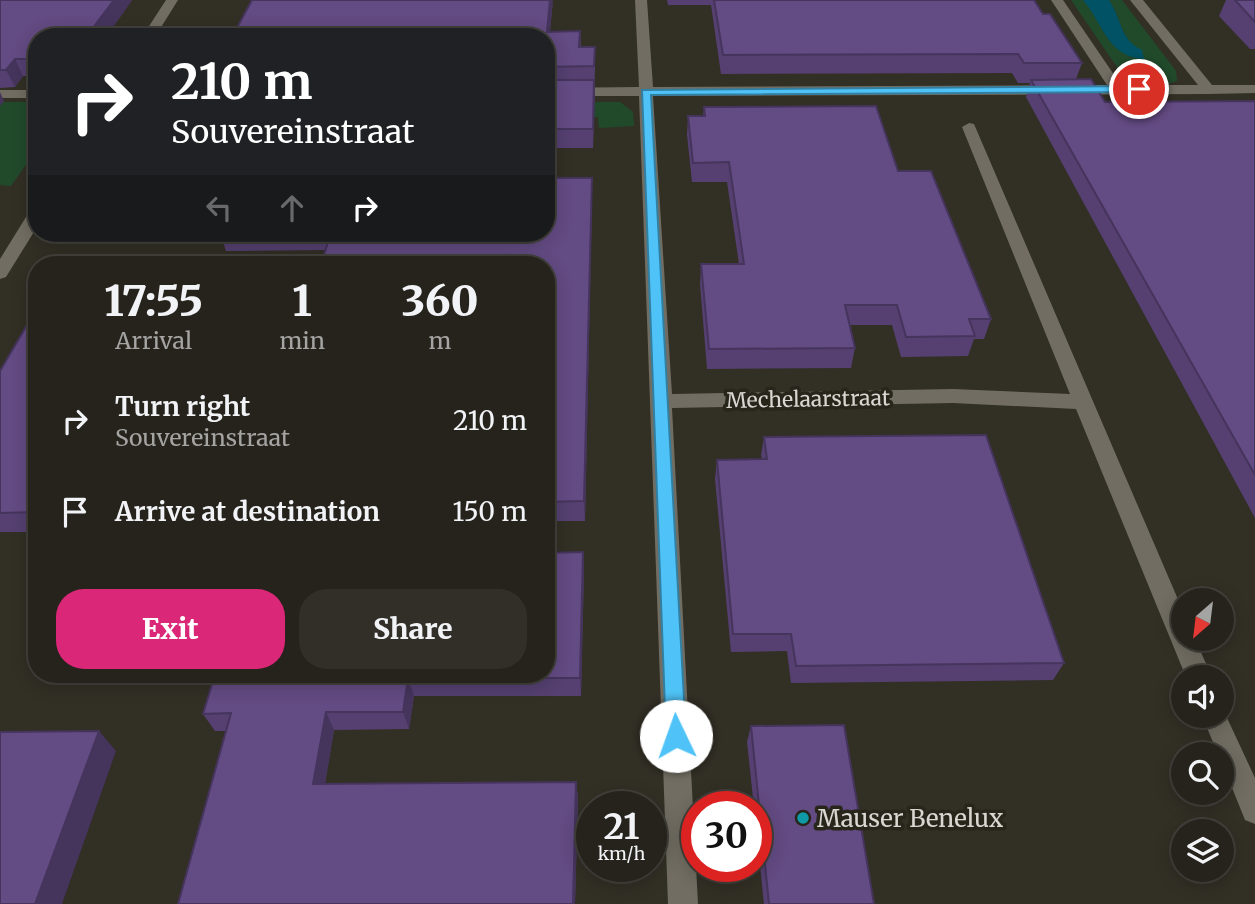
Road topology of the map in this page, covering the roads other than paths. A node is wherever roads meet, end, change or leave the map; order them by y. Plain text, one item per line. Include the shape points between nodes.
1 (172, 0) edge
2 (641, 0) edge
3 (1057, 0) edge
4 (1136, 0) edge
5 (154, 28) edge
6 (1116, 89) junction
7 (1255, 89) edge
8 (1209, 90) junction
9 (555, 92) edge
10 (646, 92) junction
11 (0, 94) edge
12 (28, 94) edge
13 (969, 127) dead end
14 (28, 228) edge
15 (0, 273) edge
16 (662, 401) junction
17 (1083, 402) junction
18 (1194, 665) edge
19 (1220, 728) edge
20 (1255, 810) edge
21 (683, 904) edge

1 - 5 street
2 - 10 street
3 - 6 street
4 - 8 street
6 - 8 street
6 - 10 street
7 - 8 street
9 - 10 street
10 - 16 street
11 - 12 street
13 - 17 street
14 - 15 street
16 - 17 street, Mechelaarstraat via 953,397
16 - 21 street
17 - 18 street
19 - 20 street

